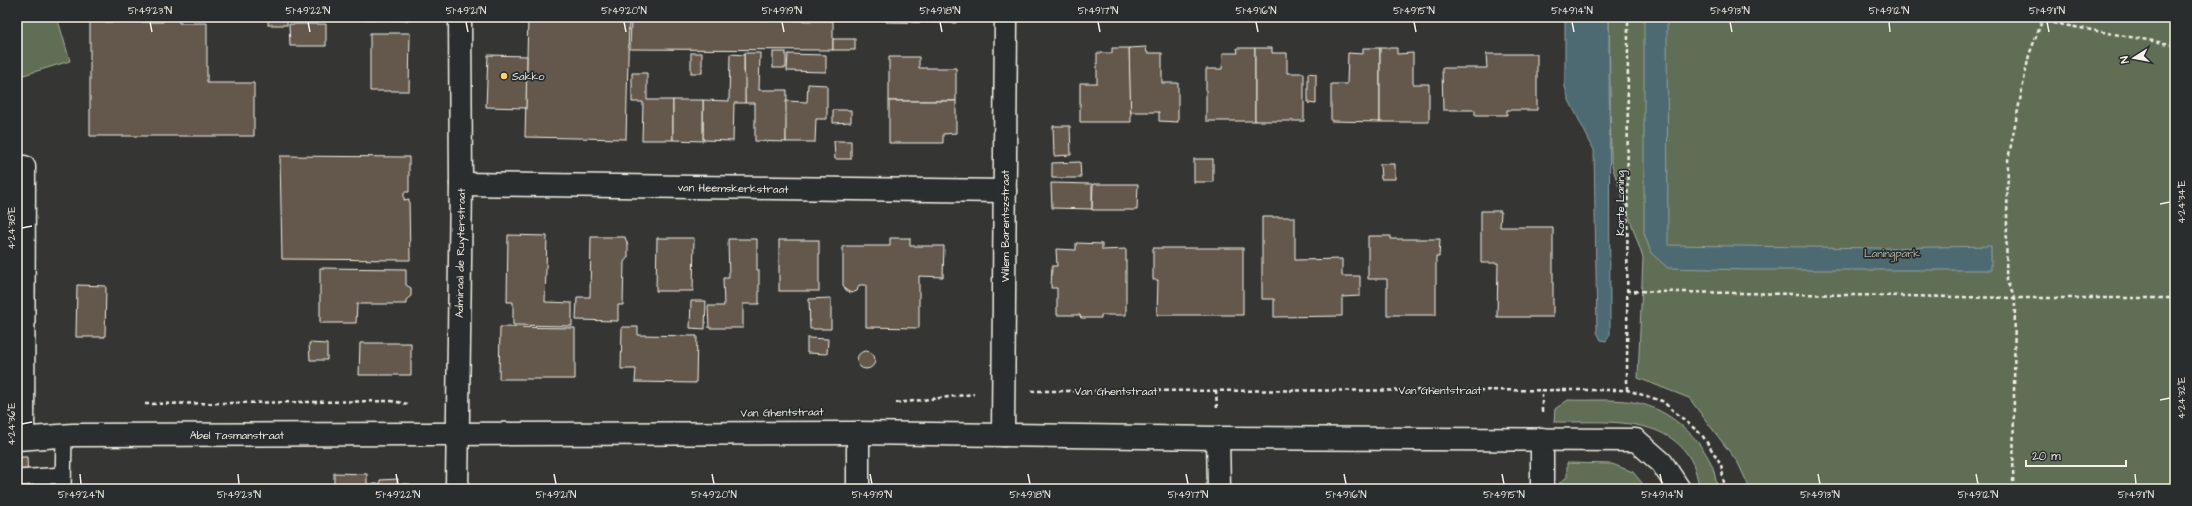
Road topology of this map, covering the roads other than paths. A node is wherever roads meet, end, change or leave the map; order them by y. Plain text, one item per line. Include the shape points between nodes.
1 (460, 17) edge
2 (1006, 17) edge
3 (24, 167) dead end
4 (461, 184) junction
5 (1005, 191) junction
6 (858, 433) junction
7 (64, 435) junction
8 (457, 435) junction
9 (1003, 435) junction
10 (20, 438) edge
11 (1218, 438) junction
12 (1542, 440) junction
13 (17, 478) edge
14 (63, 482) edge
15 (457, 489) edge
16 (858, 489) edge
17 (1219, 489) edge
18 (1542, 489) edge
19 (1679, 489) edge

1 - 4 street, Admiraal de Ruyterstraat
2 - 5 street, Willem Barentszstraat
3 - 10 street
4 - 5 street, van Heemskerkstraat
4 - 8 street, Admiraal de Ruyterstraat
5 - 9 street, Willem Barentszstraat
6 - 8 street, Van Ghentstraat
6 - 9 street, Van Ghentstraat
6 - 16 street
7 - 8 street, Abel Tasmanstraat
7 - 10 street, Abel Tasmanstraat
7 - 14 lane
8 - 15 street, Admiraal de Ruyterstraat
9 - 11 street, Van Ghentstraat
11 - 12 street, Van Ghentstraat
11 - 17 street
12 - 18 street
12 - 19 street, Van Ghentstraat via 1636,440 1662,463
13 - 14 lane

